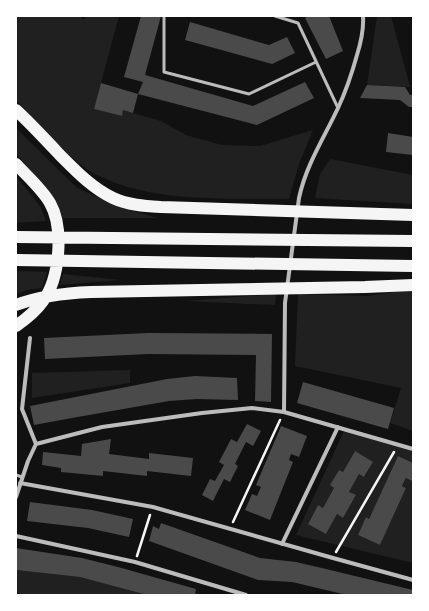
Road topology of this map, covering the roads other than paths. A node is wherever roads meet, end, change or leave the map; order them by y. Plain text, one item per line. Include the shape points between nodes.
1 (164, 16) edge
2 (275, 16) edge
3 (363, 16) edge
4 (316, 62) junction
5 (338, 108) junction
6 (16, 110) edge
7 (16, 164) edge
8 (413, 215) edge
9 (16, 237) edge
10 (413, 241) edge
11 (16, 260) edge
12 (413, 266) edge
13 (413, 284) edge
14 (16, 305) edge
15 (16, 326) edge
16 (30, 338) dead end
17 (284, 412) junction
18 (338, 427) junction
19 (36, 444) junction
20 (413, 449) edge
21 (16, 475) edge
22 (22, 477) junction
23 (20, 483) junction
24 (16, 497) edge
25 (16, 536) edge
26 (282, 544) junction
27 (413, 580) edge
28 (246, 595) edge

1 - 4 lane via 164,72 249,94
2 - 4 lane via 298,22
3 - 5 street via 364,29 353,70
4 - 5 lane
5 - 17 street via 314,154 299,198 285,303
6 - 8 highway via 81,176 103,193 126,203 161,207
7 - 15 highway via 50,204 57,224 58,243 58,262 53,282 44,301
9 - 10 highway
11 - 12 highway
13 - 14 highway via 65,293 31,299
16 - 19 street via 22,409
17 - 18 street
17 - 19 street via 252,408 194,414 102,427
18 - 20 street
18 - 26 street
19 - 22 street
21 - 22 lane
22 - 23 street
23 - 24 street
23 - 26 street via 153,506
25 - 28 street via 135,562
26 - 27 street

